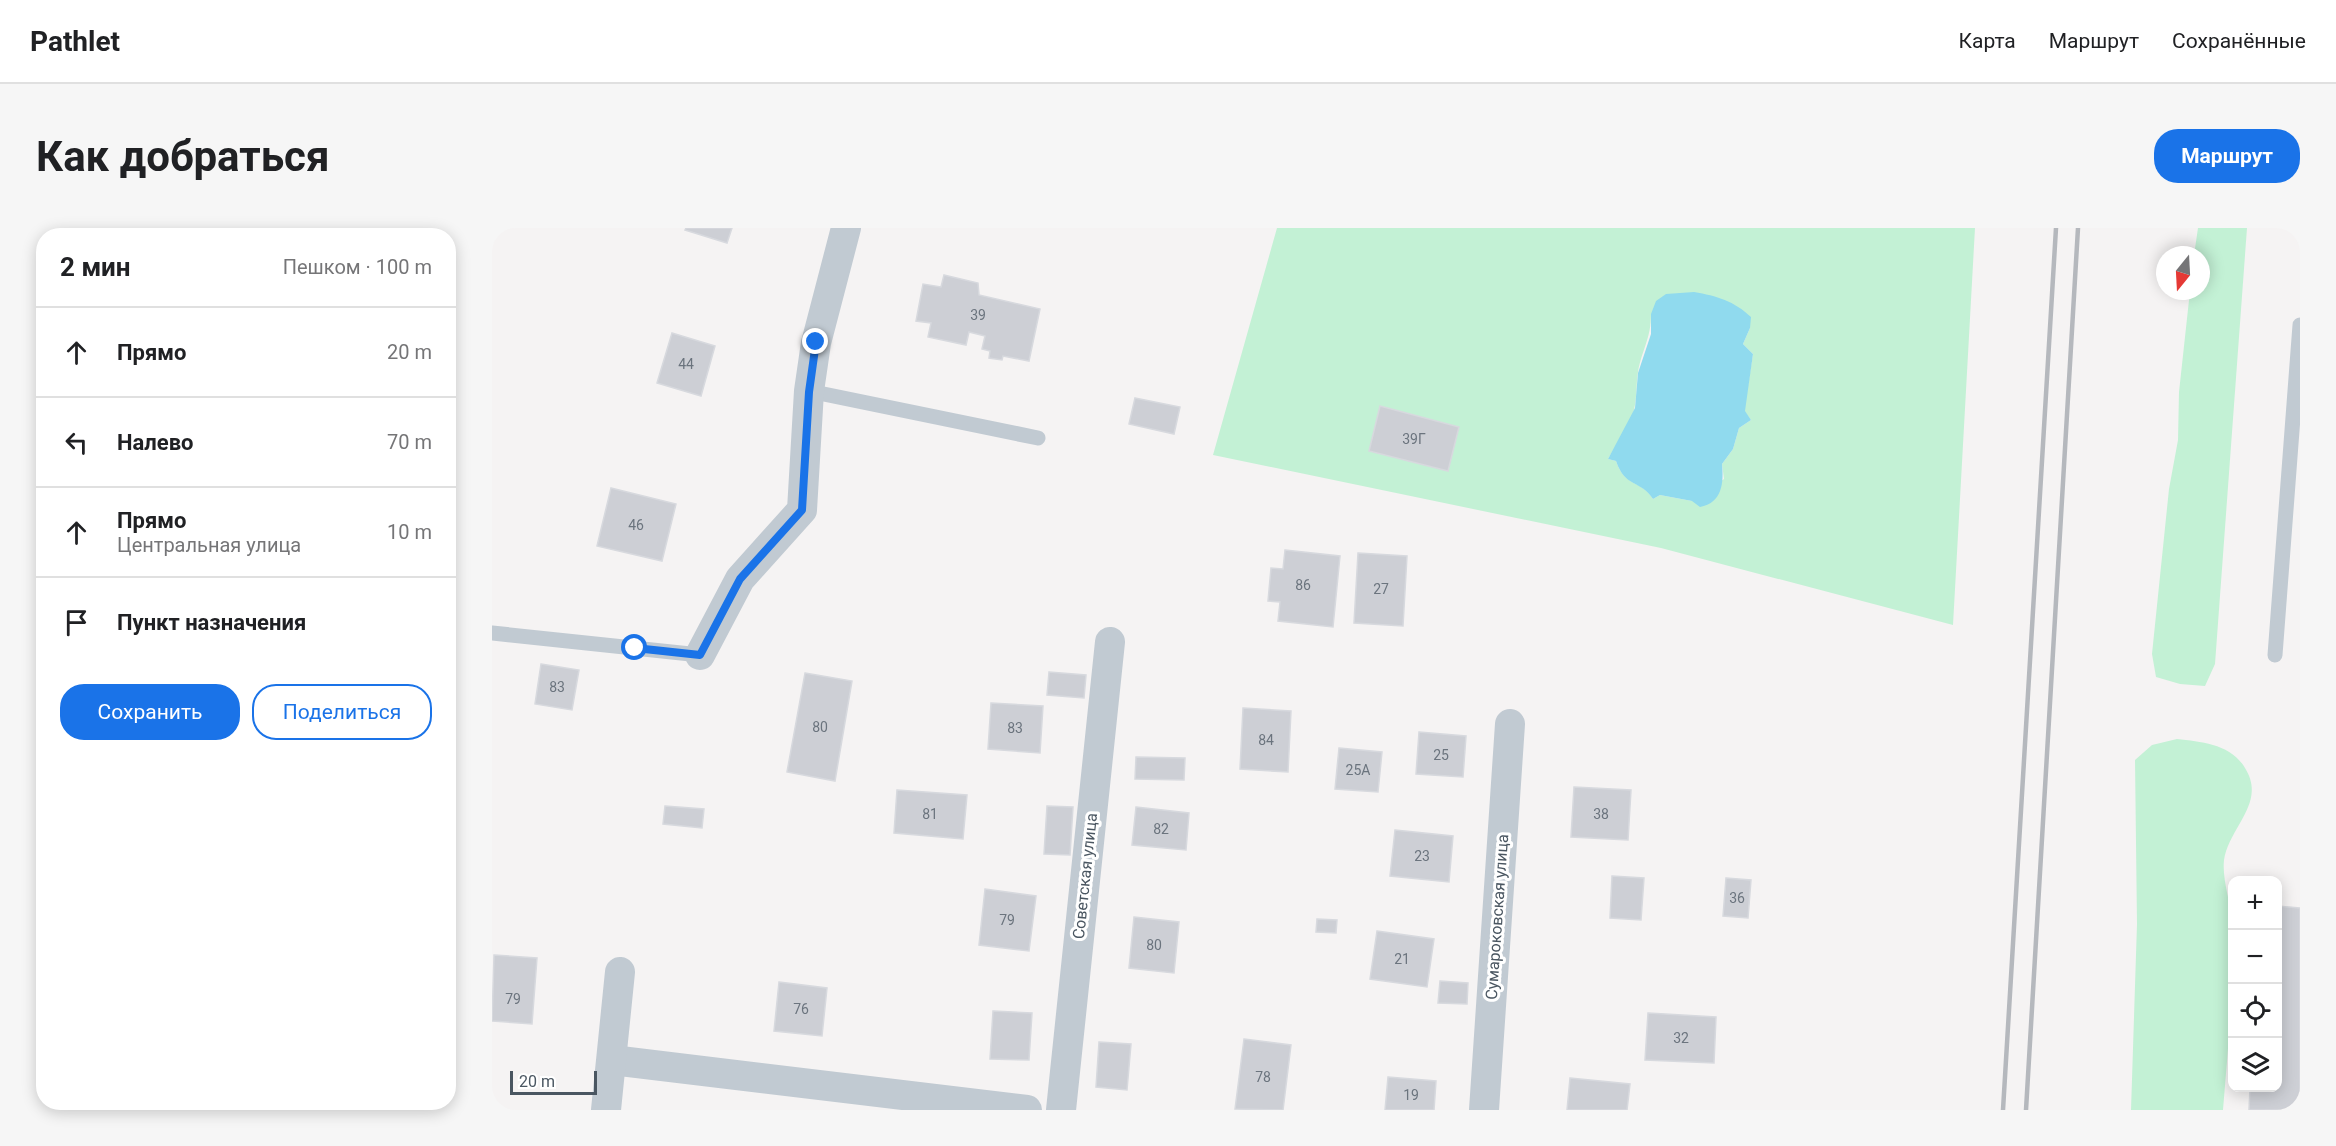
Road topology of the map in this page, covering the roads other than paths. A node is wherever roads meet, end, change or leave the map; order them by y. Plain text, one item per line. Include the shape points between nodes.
1 (846, 228) edge
2 (2300, 325) edge
3 (809, 392) junction
4 (1038, 438) dead end
5 (492, 633) edge
6 (1110, 642) dead end
7 (700, 655) joint
8 (2275, 655) dead end
9 (1510, 724) dead end
10 (620, 972) dead end
11 (612, 1060) junction
12 (606, 1110) edge
13 (1027, 1110) edge
14 (1061, 1110) edge
15 (1484, 1110) edge

1 - 3 street via 816,342
2 - 8 lane
3 - 4 lane
3 - 7 street via 802,510 740,579
5 - 7 lane
6 - 14 street, Советская улица
9 - 15 street, Сумароковская улица
10 - 11 street
11 - 12 street
11 - 13 street

